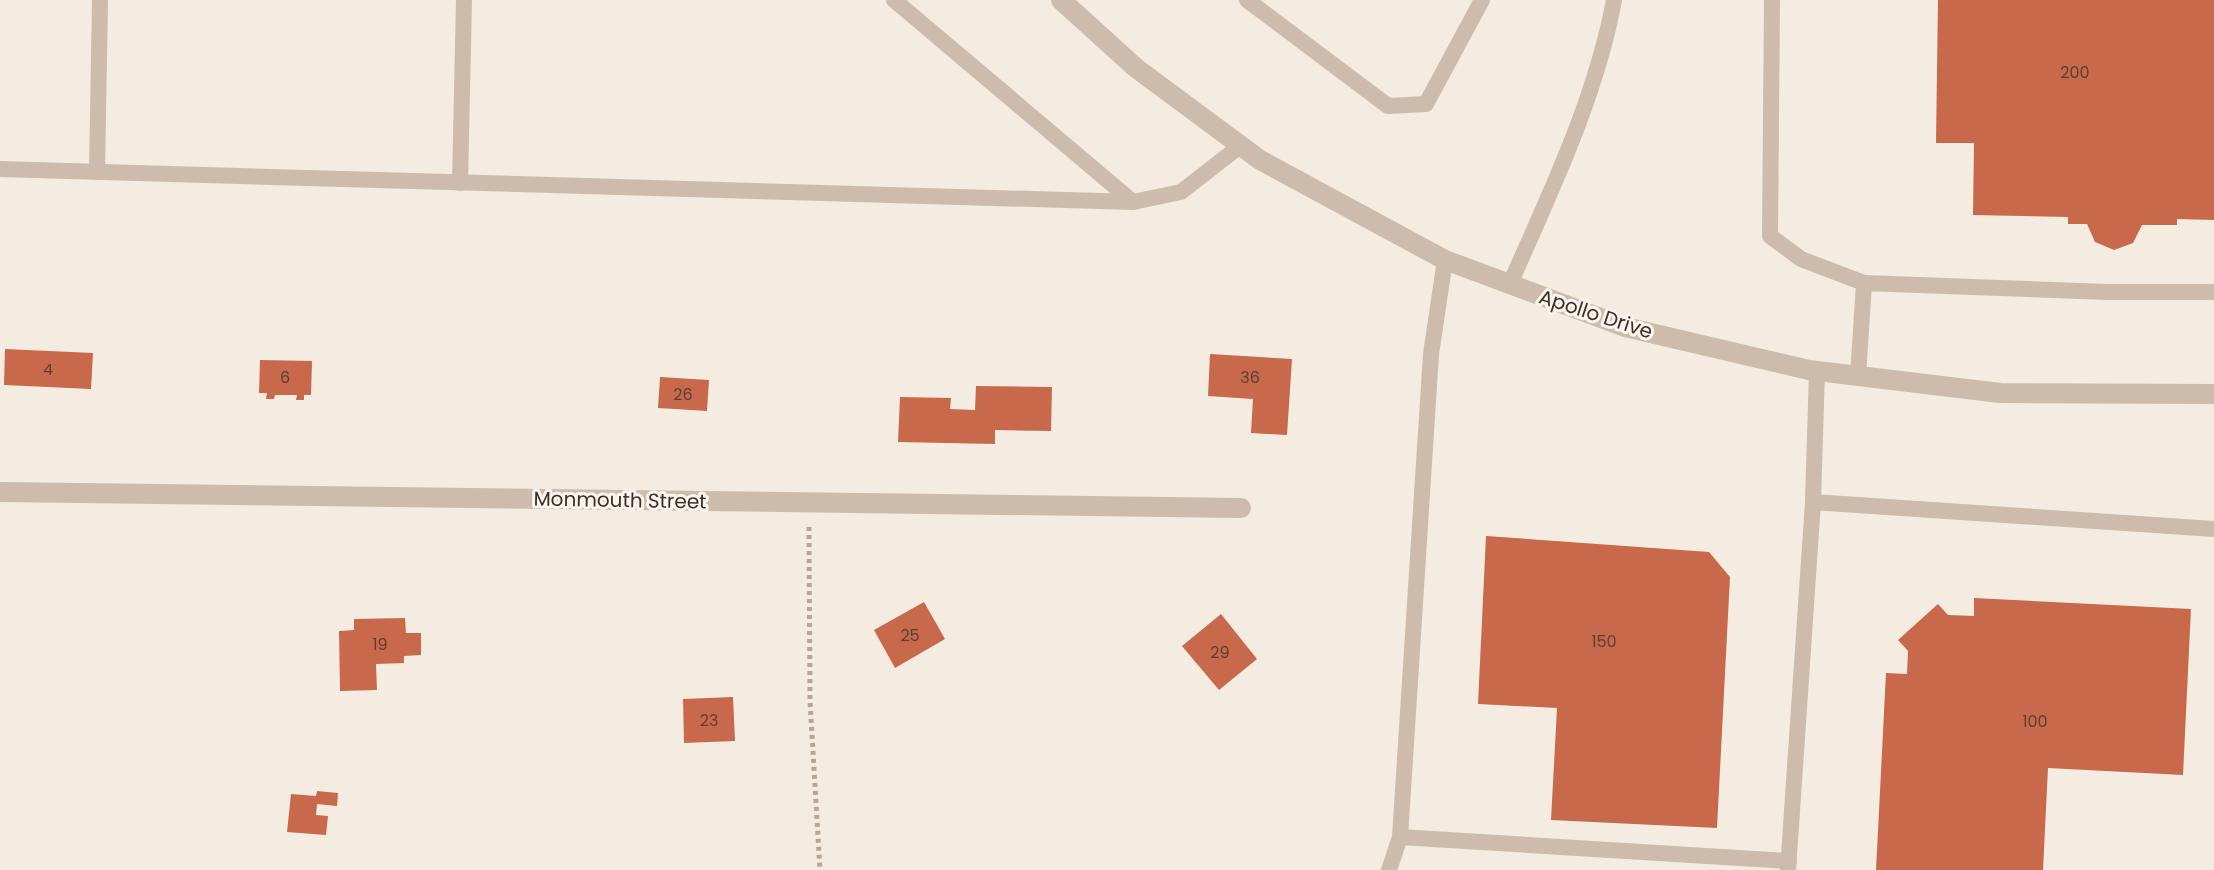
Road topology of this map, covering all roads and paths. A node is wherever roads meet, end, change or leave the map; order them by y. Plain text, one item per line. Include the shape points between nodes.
1 (100, 0) edge
2 (464, 0) edge
3 (894, 0) edge
4 (1061, 0) edge
5 (1247, 0) edge
6 (1482, 0) edge
7 (1614, 0) edge
8 (1772, 0) edge
9 (1240, 146) junction
10 (0, 169) edge
11 (97, 172) junction
12 (460, 183) junction
13 (1133, 202) junction
14 (1445, 260) junction
15 (1864, 283) junction
16 (1510, 284) junction
17 (2214, 292) edge
18 (1817, 371) junction
19 (1858, 376) junction
20 (2214, 394) edge
21 (0, 492) edge
22 (1813, 502) junction
23 (808, 503) junction
24 (1241, 508) dead end
25 (2214, 529) edge
26 (1400, 837) junction
27 (1788, 866) edge
28 (820, 870) edge
29 (1389, 870) edge

1 - 11 lane
2 - 12 lane
3 - 13 lane
4 - 9 street, Apollo Drive via 1136,68
5 - 6 lane via 1388,106 1426,104
7 - 16 lane via 1608,32 1559,171
8 - 15 lane via 1770,236 1801,259
9 - 13 lane via 1181,192
9 - 14 street, Apollo Drive
10 - 11 lane
11 - 12 lane
12 - 13 lane
14 - 16 street, Apollo Drive
14 - 26 lane via 1431,354
15 - 17 lane
15 - 19 lane
16 - 18 street, Apollo Drive via 1625,327
18 - 19 street, Apollo Drive
18 - 22 lane
19 - 20 street, Apollo Drive via 2000,393
21 - 23 street, Monmouth Street
22 - 25 lane
22 - 27 lane
23 - 24 street, Monmouth Street
23 - 28 path via 810,701
26 - 27 lane
26 - 29 lane

